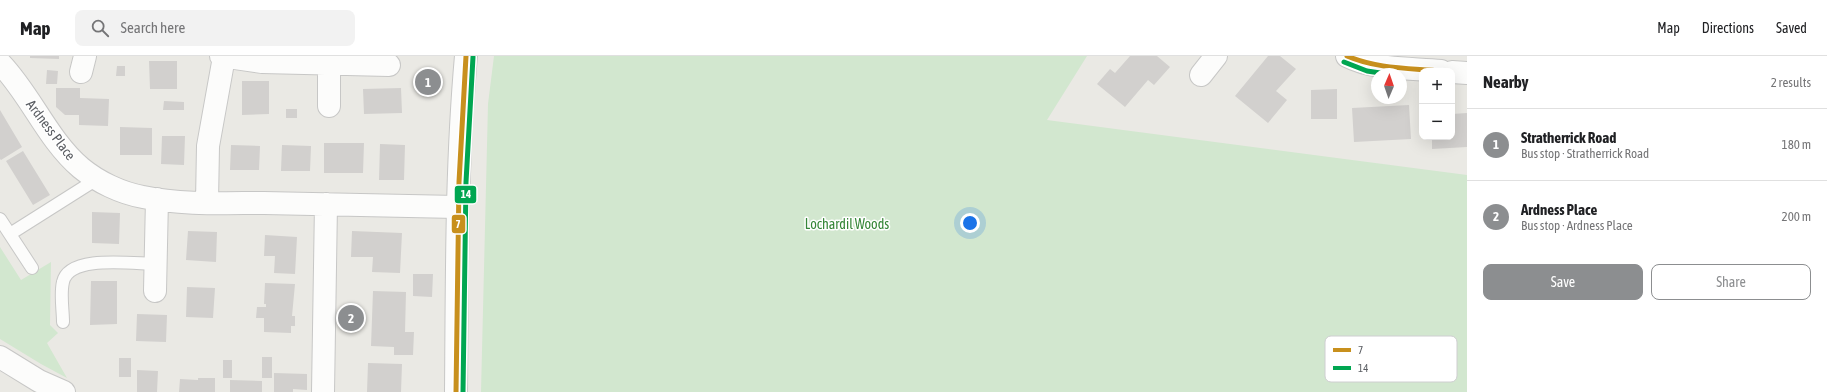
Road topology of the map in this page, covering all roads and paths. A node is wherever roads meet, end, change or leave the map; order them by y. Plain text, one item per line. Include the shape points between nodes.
1 (222, 56) edge
2 (466, 56) edge
3 (1216, 56) edge
4 (1347, 56) edge
5 (0, 63) edge
6 (329, 64) junction
7 (389, 65) dead end
8 (1419, 69) edge
9 (1455, 72) edge
10 (1467, 74) edge
11 (1201, 75) dead end
12 (329, 106) dead end
13 (97, 179) junction
14 (158, 199) junction
15 (207, 202) junction
16 (326, 204) junction
17 (457, 207) junction
18 (0, 219) edge
19 (10, 234) junction
20 (156, 264) junction
21 (32, 268) dead end
22 (155, 290) dead end
23 (63, 322) dead end
24 (0, 357) edge
25 (64, 392) edge
26 (323, 392) edge
27 (456, 392) edge

1 - 6 street via 262,62
1 - 15 street via 208,146
2 - 17 street via 460,122
3 - 11 street
4 - 8 street via 1356,61
5 - 13 street, Ardness Place via 32,103 67,154
6 - 7 street
6 - 12 street
9 - 10 street
13 - 14 street, Ardness Place via 120,191
13 - 19 lane
14 - 15 street, Ardness Place
14 - 20 street
15 - 16 street, Ardness Place
16 - 17 street, Ardness Place
16 - 26 street
17 - 27 street
18 - 19 lane
19 - 21 lane
20 - 22 street
20 - 23 lane via 91,263 70,270 62,283
24 - 25 street via 39,381

